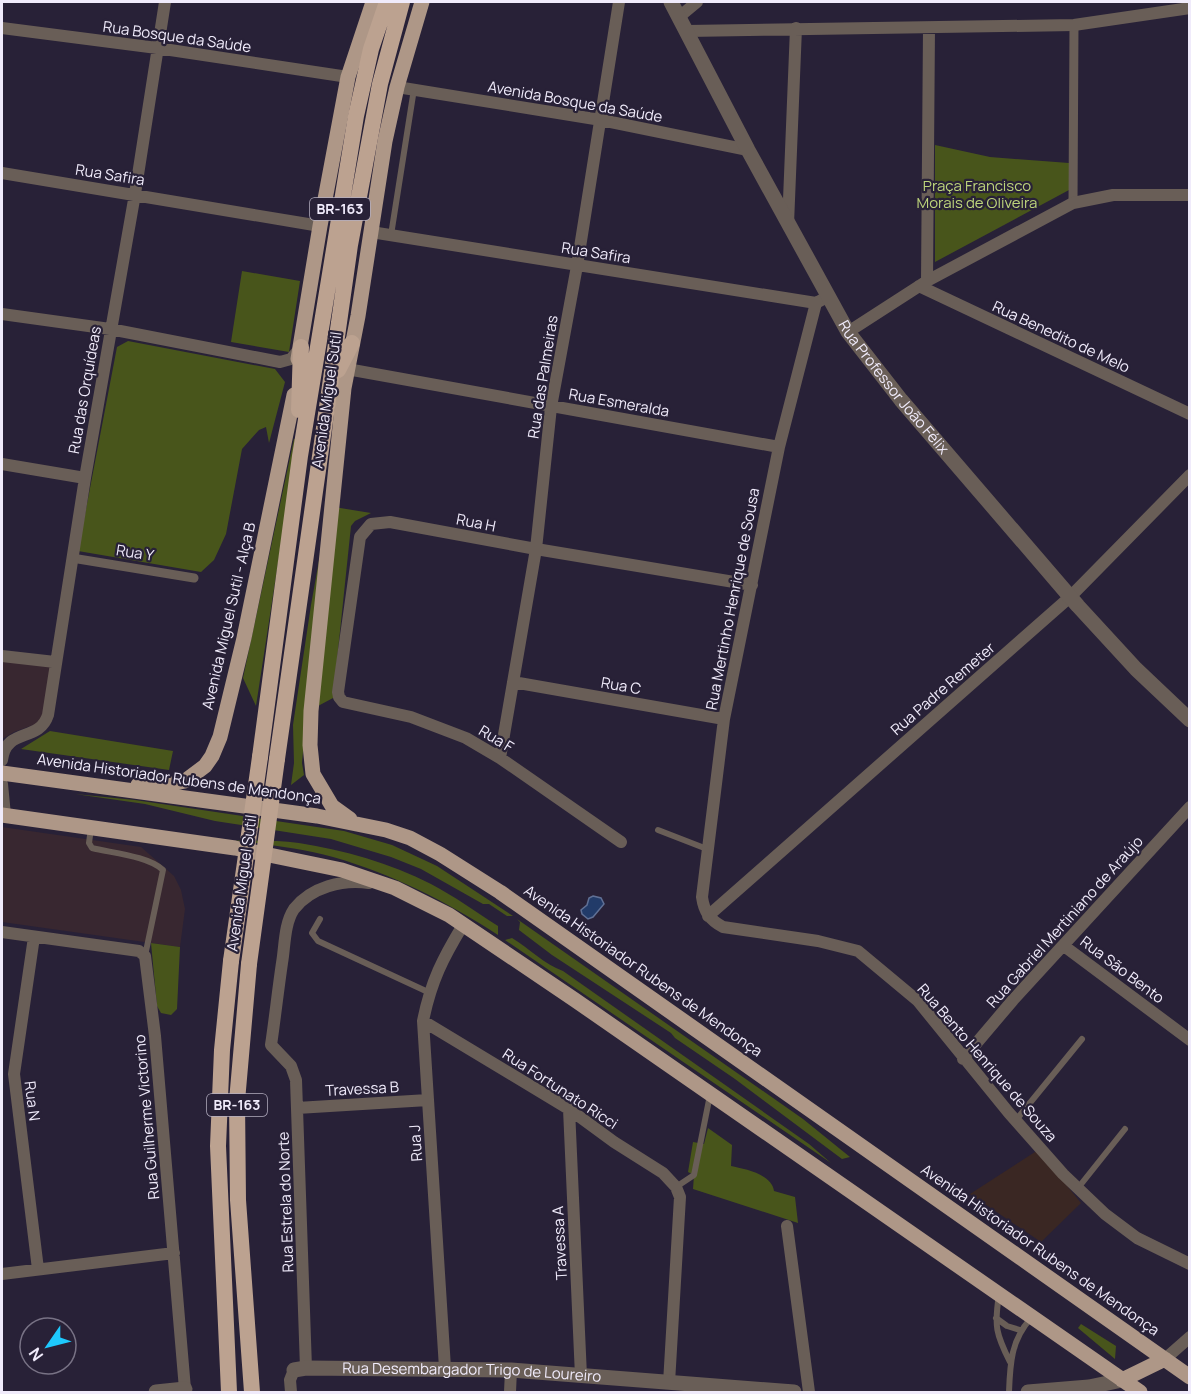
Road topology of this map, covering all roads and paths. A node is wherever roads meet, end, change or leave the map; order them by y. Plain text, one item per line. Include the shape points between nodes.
1 (165, 2) edge
2 (373, 2) edge
3 (387, 2) edge
4 (402, 2) edge
5 (422, 2) edge
6 (619, 2) edge
7 (671, 2) edge
8 (697, 2) edge
9 (1190, 8) edge
10 (683, 24) junction
11 (1074, 25) junction
12 (2, 28) edge
13 (796, 28) junction
14 (929, 28) junction
15 (157, 48) junction
16 (348, 77) junction
17 (397, 87) junction
18 (414, 89) junction
19 (600, 120) junction
20 (748, 150) junction
21 (2, 173) edge
22 (135, 194) junction
23 (1190, 195) edge
24 (1073, 203) junction
25 (320, 226) junction
26 (788, 226) junction
27 (371, 232) junction
28 (391, 236) junction
29 (577, 266) junction
30 (923, 284) junction
31 (821, 300) junction
32 (2, 314) edge
33 (110, 329) junction
34 (848, 332) junction
35 (352, 343) junction
36 (301, 347) junction
37 (347, 369) junction
38 (332, 381) junction
39 (551, 407) junction
40 (1189, 412) edge
41 (779, 447) junction
42 (300, 456) junction
43 (2, 464) edge
44 (1190, 475) edge
45 (85, 478) junction
46 (536, 549) junction
47 (72, 558) junction
48 (194, 578) dead end
49 (752, 585) junction
50 (1070, 597) junction
51 (2, 656) edge
52 (55, 662) junction
53 (513, 682) junction
54 (339, 697) joint
55 (724, 719) junction
56 (1190, 720) edge
57 (500, 758) junction
58 (2, 760) edge
59 (2, 774) edge
60 (2, 784) edge
61 (86, 784) junction
62 (1190, 807) edge
63 (3, 815) edge
64 (361, 824) junction
65 (91, 827) junction
66 (658, 830) dead end
67 (621, 842) dead end
68 (708, 849) junction
69 (395, 888) junction
70 (708, 916) junction
71 (320, 919) dead end
72 (464, 924) junction
73 (2, 932) edge
74 (34, 937) junction
75 (1064, 946) junction
76 (146, 956) junction
77 (429, 992) junction
78 (423, 1020) junction
79 (1082, 1039) dead end
80 (1190, 1040) edge
81 (963, 1059) junction
82 (8, 1074) edge
83 (711, 1094) junction
84 (428, 1100) junction
85 (297, 1108) junction
86 (569, 1109) junction
87 (1016, 1120) junction
88 (1125, 1129) dead end
89 (676, 1187) junction
90 (1078, 1188) junction
91 (787, 1226) dead end
92 (174, 1253) junction
93 (1190, 1264) edge
94 (38, 1269) junction
95 (2, 1274) edge
96 (999, 1294) junction
97 (1031, 1317) junction
98 (996, 1318) junction
99 (1020, 1329) junction
100 (1190, 1337) edge
101 (1091, 1359) junction
102 (1165, 1359) junction
103 (1010, 1362) junction
104 (445, 1368) junction
105 (300, 1369) junction
106 (511, 1370) junction
107 (581, 1376) junction
108 (1190, 1377) edge
109 (1122, 1380) junction
110 (658, 1386) edge
111 (1089, 1388) junction
112 (185, 1391) edge
113 (156, 1392) edge
114 (229, 1392) edge
115 (252, 1392) edge
116 (291, 1392) edge
117 (510, 1392) edge
118 (794, 1392) edge
119 (809, 1392) edge
120 (1009, 1392) edge
121 (1028, 1392) edge
122 (1056, 1392) edge
123 (1140, 1392) edge

1 - 15 street, Rua das Orquídeas
2 - 16 main road
3 - 42 highway, BR-163 via 371,49 356,116
4 - 38 highway, BR-163 via 380,84 352,234
5 - 17 main road, Avenida Miguel Sutil
6 - 19 street, Rua das Palmeiras
7 - 10 street, Rua Professor João Félix
8 - 10 street
9 - 11 street
10 - 13 street
10 - 20 street, Rua Professor João Félix
11 - 14 street
11 - 24 street
12 - 15 street, Rua Bosque da Saúde
13 - 14 street
13 - 26 street
14 - 30 street
15 - 16 street, Rua Bosque da Saúde
15 - 22 street, Rua das Orquídeas
16 - 25 main road
17 - 18 street, Avenida Bosque da Saúde
17 - 27 main road, Avenida Miguel Sutil
18 - 19 street, Avenida Bosque da Saúde
18 - 28 lane
19 - 20 street, Avenida Bosque da Saúde
19 - 29 street, Rua das Palmeiras
20 - 26 street, Rua Professor João Félix
21 - 22 street, Rua Safira
22 - 25 street, Rua Safira
22 - 33 street, Rua das Orquídeas
23 - 24 street via 1113,195
24 - 30 street
25 - 36 main road
26 - 31 street, Rua Professor João Félix
27 - 28 street, Rua Safira
27 - 35 main road, Avenida Miguel Sutil
28 - 29 street, Rua Safira
29 - 31 street, Rua Safira
29 - 39 street, Rua das Palmeiras
30 - 34 street
30 - 40 street, Rua Benedito de Melo
31 - 34 street, Rua Professor João Félix
31 - 41 street, Rua Mertinho Henrique de Sousa
32 - 33 street
33 - 36 street via 280,362 291,359
33 - 45 street, Rua das Orquídeas
34 - 50 street, Rua Professor João Félix via 901,400
35 - 37 main road, Avenida Miguel Sutil
35 - 38 highway
36 - 42 highway
36 - 61 main road, Avenida Miguel Sutil - Alça B via 292,410 244,638 212,756 185,782
37 - 39 street, Rua Esmeralda
37 - 64 main road, Avenida Miguel Sutil via 310,745 316,783 332,806
38 - 115 highway, Avenida Miguel Sutil / BR-163, bridge via 241,1036 238,1200
39 - 41 street, Rua Esmeralda
39 - 46 street, Rua das Palmeiras
41 - 49 street, Rua Mertinho Henrique de Sousa
42 - 114 highway, Avenida Miguel Sutil / BR-163, bridge via 222,1050 218,1146
43 - 45 street
44 - 50 street, Rua Padre Remeter
45 - 47 street, Rua das Orquídeas
46 - 49 street, Rua H
46 - 53 street, Rua das Palmeiras
46 - 54 street, Rua H via 390,522 371,524 358,544
47 - 48 street, Rua Y
47 - 52 street, Rua das Orquídeas
49 - 55 street, Rua Mertinho Henrique de Sousa
50 - 56 street, Rua Professor João Félix via 1136,669
50 - 70 street, Rua Padre Remeter
51 - 52 street
52 - 58 street, Rua das Orquídeas via 46,720 40,728 8,742
53 - 55 street, Rua C
53 - 57 street, Rua das Palmeiras
54 - 57 street, Rua F via 350,705 422,721 466,738
55 - 68 street, Rua Mertinho Henrique de Sousa
57 - 67 street, Rua F
59 - 61 main road, Avenida Historiador Rubens de Mendonça
60 - 63 street
61 - 64 main road, Avenida Historiador Rubens de Mendonça
62 - 75 street, Rua Gabriel Mertiniano de Araújo
63 - 65 main road
64 - 102 main road, Avenida Historiador Rubens de Mendonça via 410,838 500,892
65 - 69 main road via 235,848 342,870
65 - 76 lane via 92,848 125,855 163,870
66 - 68 lane
68 - 70 street, Rua Mertinho Henrique de Sousa via 702,897
69 - 72 main road
69 - 85 street, Rua Estrela do Norte via 362,882 336,884 304,900 293,911 271,1045 294,1072
70 - 81 street, Rua Bento Henrique de Souza via 723,927 818,940 858,951 918,1001
71 - 77 lane via 312,933 318,941
72 - 77 street, Rua J
72 - 83 main road
73 - 74 street
74 - 76 street via 139,951
74 - 82 street, Rua N
75 - 80 street, Rua São Bento
75 - 81 street, Rua Gabriel Mertiniano de Araújo
76 - 92 street, Rua Guilherme Victorino
77 - 78 street, Rua J
78 - 84 street, Rua J
78 - 86 street, Rua Fortunato Ricci
79 - 87 lane
81 - 87 street, Rua Bento Henrique de Souza
82 - 94 street, Rua N
83 - 89 lane via 694,1175
83 - 96 main road
84 - 85 street, Travessa B
84 - 104 street, Rua J
85 - 105 street, Rua Estrela do Norte
86 - 89 street, Rua Fortunato Ricci via 663,1173
86 - 107 street, Travessa A
87 - 90 street, Rua Bento Henrique de Souza
88 - 90 lane
89 - 110 street via 679,1214
90 - 93 street, Rua Bento Henrique de Souza via 1137,1238
91 - 119 street
92 - 94 street
92 - 112 street, Rua Guilherme Victorino
94 - 95 street
96 - 97 main road
96 - 98 lane
97 - 99 lane
97 - 101 main road
98 - 99 lane
98 - 103 lane via 996,1330
99 - 103 lane
100 - 102 street
101 - 109 main road
101 - 111 street via 1098,1373
102 - 108 main road, Avenida Historiador Rubens de Mendonça
102 - 109 main road
103 - 120 lane
104 - 105 street, Rua Desembargador Trigo de Loureiro
104 - 106 street, Rua Desembargador Trigo de Loureiro
105 - 116 street, Rua Estrela do Norte via 291,1374
106 - 107 street, Rua Desembargador Trigo de Loureiro
106 - 117 street
107 - 110 street, Rua Desembargador Trigo de Loureiro
109 - 111 street
109 - 123 main road
110 - 118 street, Rua Desembargador Trigo de Loureiro
111 - 122 street
112 - 113 street
121 - 122 street

